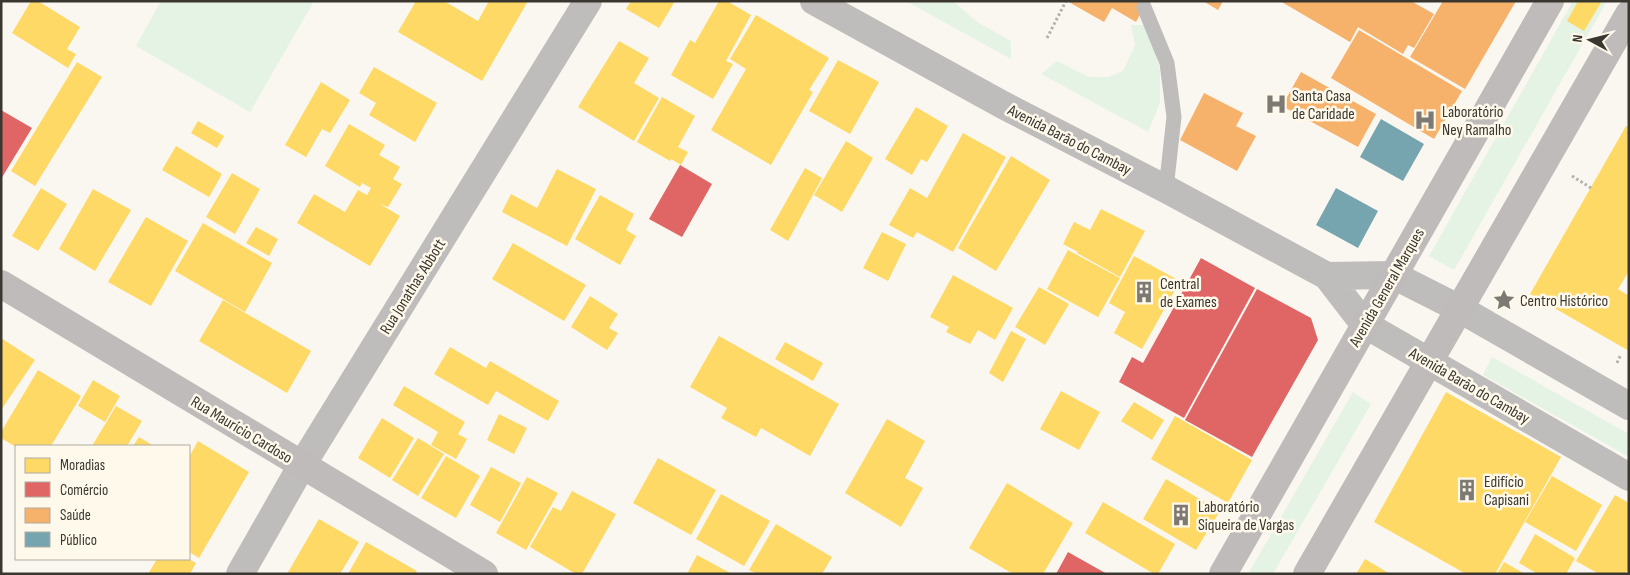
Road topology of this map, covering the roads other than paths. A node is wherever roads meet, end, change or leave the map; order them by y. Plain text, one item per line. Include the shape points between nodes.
1 (588, 1) edge
2 (814, 1) edge
3 (1550, 1) edge
4 (1144, 7) dead end
5 (1629, 14) edge
6 (1166, 189) junction
7 (1393, 275) junction
8 (1326, 276) junction
9 (1, 284) edge
10 (1460, 309) junction
11 (1364, 324) junction
12 (1429, 362) junction
13 (1629, 406) edge
14 (302, 465) junction
15 (1629, 477) edge
16 (240, 574) edge
17 (484, 574) edge
18 (1223, 574) edge
19 (1307, 574) edge

1 - 14 street, Rua Jonathas Abbott
2 - 6 street, Avenida Barão do Cambay via 1003,105
3 - 7 main road, Avenida General Marques
4 - 6 lane via 1167,63 1174,117
5 - 10 main road
6 - 8 street, Avenida Barão do Cambay
7 - 8 street, Avenida Barão do Cambay
7 - 10 street, Avenida Barão do Cambay
7 - 11 main road, Avenida General Marques
8 - 11 street, Avenida Barão do Cambay
9 - 14 main road, Rua Maurício Cardoso
10 - 12 main road
10 - 13 street, Avenida Barão do Cambay
11 - 12 street, Avenida Barão do Cambay
11 - 18 main road, Avenida General Marques
12 - 15 street, Avenida Barão do Cambay
12 - 19 main road
14 - 16 street, Rua Jonathas Abbott
14 - 17 main road, Rua Maurício Cardoso

